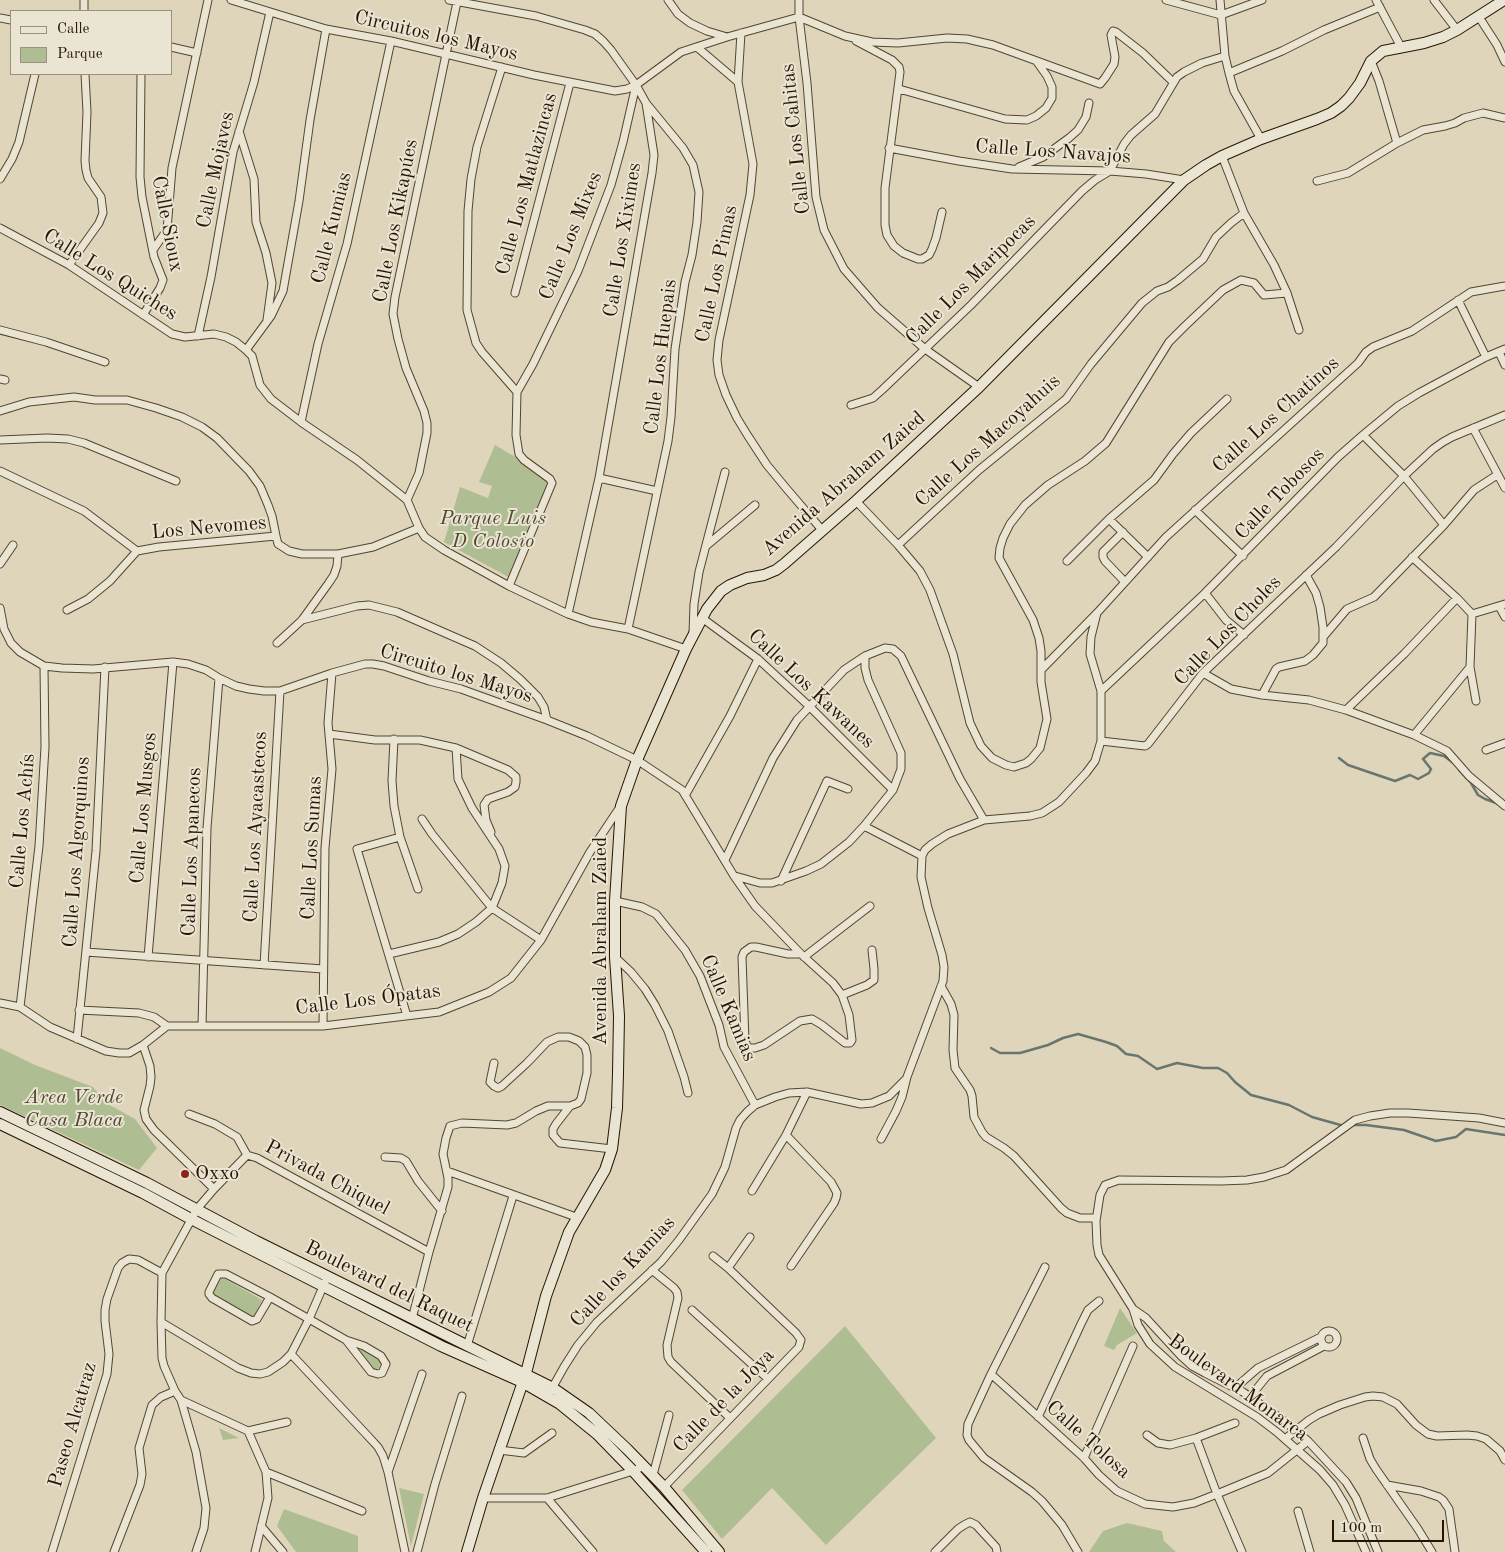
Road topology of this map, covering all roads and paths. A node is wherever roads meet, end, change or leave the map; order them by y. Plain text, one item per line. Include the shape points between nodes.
1 (208, 0) edge
2 (231, 0) edge
3 (449, 0) edge
4 (668, 0) edge
5 (799, 0) edge
6 (1166, 0) edge
7 (1220, 0) edge
8 (1262, 0) edge
9 (1434, 0) edge
10 (1504, 0) edge
11 (457, 2) junction
12 (1378, 4) edge
13 (270, 12) junction
14 (1221, 15) junction
15 (800, 16) junction
16 (1479, 16) junction
17 (326, 29) junction
18 (1457, 30) junction
19 (742, 33) junction
20 (845, 36) junction
21 (727, 37) junction
22 (391, 41) junction
23 (172, 47) edge
24 (1401, 47) junction
25 (698, 48) junction
26 (197, 53) junction
27 (447, 53) junction
28 (1225, 56) junction
29 (1034, 60) junction
30 (1371, 60) junction
31 (1505, 62) edge
32 (502, 67) junction
33 (1228, 73) junction
34 (35, 75) edge
35 (85, 75) edge
36 (141, 75) edge
37 (738, 82) junction
38 (1173, 82) junction
39 (570, 83) junction
40 (636, 85) junction
41 (898, 89) junction
42 (646, 103) junction
43 (1089, 104) dead end
44 (1505, 118) edge
45 (239, 130) junction
46 (1261, 138) junction
47 (1397, 144) junction
48 (889, 148) junction
49 (1222, 156) junction
50 (1012, 169) junction
51 (1110, 171) junction
52 (0, 179) edge
53 (1184, 180) junction
54 (1317, 181) dead end
55 (942, 212) dead end
56 (1244, 213) junction
57 (0, 228) edge
58 (153, 250) junction
59 (68, 264) junction
60 (1505, 286) edge
61 (515, 293) dead end
62 (1286, 293) junction
63 (1458, 300) junction
64 (143, 314) junction
65 (267, 323) junction
66 (0, 330) edge
67 (1299, 330) dead end
68 (198, 336) junction
69 (925, 349) junction
70 (246, 350) junction
71 (1502, 351) edge
72 (1486, 358) junction
73 (106, 362) dead end
74 (1505, 365) edge
75 (979, 387) junction
76 (517, 392) junction
77 (1227, 400) dead end
78 (851, 405) dead end
79 (0, 411) edge
80 (1505, 415) edge
81 (301, 422) junction
82 (1473, 428) junction
83 (1363, 435) junction
84 (0, 440) edge
85 (0, 471) edge
86 (725, 472) dead end
87 (1498, 475) junction
88 (1404, 476) junction
89 (599, 478) junction
90 (176, 481) dead end
91 (1505, 488) edge
92 (656, 491) junction
93 (407, 500) junction
94 (856, 501) junction
95 (755, 505) dead end
96 (1195, 510) junction
97 (1110, 519) junction
98 (1444, 525) junction
99 (419, 528) junction
100 (822, 530) junction
101 (1123, 532) junction
102 (276, 536) junction
103 (898, 545) junction
104 (12, 546) dead end
105 (706, 546) junction
106 (137, 551) junction
107 (338, 554) junction
108 (1242, 556) junction
109 (1148, 557) junction
110 (1412, 557) junction
111 (1067, 561) dead end
112 (0, 564) edge
113 (1306, 575) junction
114 (1125, 582) junction
115 (508, 586) junction
116 (1204, 593) junction
117 (1457, 598) junction
118 (1502, 605) edge
119 (0, 608) edge
120 (67, 610) dead end
121 (1097, 613) junction
122 (568, 614) junction
123 (1472, 614) junction
124 (1505, 616) edge
125 (702, 618) junction
126 (302, 620) junction
127 (628, 629) junction
128 (1244, 635) junction
129 (693, 636) junction
130 (1324, 636) junction
131 (277, 643) dead end
132 (686, 650) junction
133 (865, 656) junction
134 (758, 659) junction
135 (173, 662) junction
136 (44, 666) junction
137 (105, 667) junction
138 (1470, 667) junction
139 (1042, 669) junction
140 (332, 673) junction
141 (1203, 674) junction
142 (219, 678) junction
143 (280, 691) junction
144 (1101, 692) junction
145 (1262, 695) junction
146 (1476, 701) dead end
147 (809, 706) junction
148 (1346, 710) junction
149 (547, 720) junction
150 (329, 734) junction
151 (1414, 734) junction
152 (394, 739) junction
153 (1101, 741) junction
154 (1505, 743) edge
155 (456, 748) junction
156 (1486, 750) dead end
157 (636, 760) junction
158 (848, 789) dead end
159 (893, 790) junction
160 (686, 794) junction
161 (621, 806) junction
162 (1505, 806) edge
163 (422, 819) dead end
164 (984, 820) junction
165 (864, 826) junction
166 (400, 837) junction
167 (494, 842) junction
168 (922, 856) junction
169 (725, 860) junction
170 (734, 876) junction
171 (781, 881) junction
172 (418, 889) dead end
173 (615, 901) junction
174 (870, 906) dead end
175 (492, 908) junction
176 (541, 940) junction
177 (872, 950) dead end
178 (86, 952) junction
179 (389, 954) junction
180 (803, 956) junction
181 (148, 957) junction
182 (615, 957) junction
183 (204, 960) junction
184 (264, 965) junction
185 (323, 969) junction
186 (941, 986) junction
187 (842, 995) junction
188 (0, 1003) edge
189 (20, 1008) junction
190 (79, 1010) junction
191 (407, 1016) junction
192 (167, 1026) junction
193 (202, 1026) junction
194 (323, 1026) junction
195 (77, 1039) junction
196 (144, 1046) junction
197 (494, 1063) dead end
198 (907, 1077) junction
199 (807, 1092) junction
200 (688, 1093) dead end
201 (755, 1105) junction
202 (570, 1106) junction
203 (0, 1112) edge
204 (189, 1114) dead end
205 (1505, 1123) edge
206 (0, 1124) edge
207 (786, 1135) junction
208 (881, 1139) dead end
209 (612, 1149) junction
210 (247, 1155) junction
211 (385, 1158) dead end
212 (447, 1171) junction
213 (145, 1188) junction
214 (214, 1189) junction
215 (752, 1191) dead end
216 (512, 1196) junction
217 (197, 1210) junction
218 (442, 1210) junction
219 (576, 1217) junction
220 (1096, 1218) junction
221 (191, 1219) junction
222 (750, 1237) dead end
223 (429, 1252) junction
224 (713, 1256) dead end
225 (791, 1266) dead end
226 (1045, 1267) dead end
227 (728, 1268) junction
228 (652, 1270) junction
229 (162, 1273) junction
230 (326, 1282) junction
231 (270, 1297) junction
232 (1099, 1300) dead end
233 (1133, 1309) junction
234 (692, 1310) dead end
235 (309, 1319) junction
236 (412, 1319) junction
237 (161, 1322) junction
238 (1321, 1337) junction
239 (346, 1340) junction
240 (467, 1346) junction
241 (1133, 1346) dead end
242 (1324, 1346) junction
243 (291, 1354) junction
244 (422, 1374) dead end
245 (991, 1374) junction
246 (524, 1378) junction
247 (768, 1379) junction
248 (1235, 1388) junction
249 (175, 1391) junction
250 (550, 1392) junction
251 (462, 1396) dead end
252 (1250, 1396) junction
253 (182, 1400) junction
254 (669, 1415) dead end
255 (1038, 1416) junction
256 (730, 1418) junction
257 (286, 1422) dead end
258 (1235, 1423) dead end
259 (1295, 1430) junction
260 (248, 1431) junction
261 (552, 1433) dead end
262 (1147, 1435) dead end
263 (1196, 1438) junction
264 (1363, 1438) dead end
265 (1285, 1439) junction
266 (1308, 1442) junction
267 (499, 1450) junction
268 (1298, 1450) junction
269 (1084, 1458) junction
270 (1505, 1460) edge
271 (644, 1466) junction
272 (633, 1470) junction
273 (266, 1472) junction
274 (388, 1472) junction
275 (653, 1475) junction
276 (1387, 1485) junction
277 (664, 1487) junction
278 (1217, 1494) junction
279 (482, 1498) junction
280 (548, 1498) junction
281 (1298, 1510) dead end
282 (362, 1511) dead end
283 (261, 1526) junction
284 (52, 1552) edge
285 (114, 1552) edge
286 (196, 1552) edge
287 (254, 1552) edge
288 (283, 1552) edge
289 (405, 1552) edge
290 (417, 1552) edge
291 (467, 1552) edge
292 (593, 1552) edge
293 (706, 1552) edge
294 (719, 1552) edge
295 (935, 1552) edge
296 (997, 1552) edge
297 (1078, 1552) edge
298 (1242, 1552) edge
299 (1310, 1552) edge
300 (1366, 1552) edge
301 (1378, 1552) edge
302 (1432, 1552) edge
303 (1455, 1552) edge

1 - 26 street
2 - 13 street, Circuitos los Mayos
3 - 11 street, Calle Los Xiximes
4 - 21 street via 690,23
5 - 15 street, Calle Los Cahitas
6 - 14 street
7 - 14 street
8 - 14 street
9 - 18 street
10 - 16 street
11 - 27 street, Calle Los Kikapúes
11 - 40 street, Calle Los Xiximes via 510,10 590,32 603,41
12 - 24 street
12 - 33 street via 1282,51
13 - 17 street, Circuitos los Mayos
13 - 45 street, Calle Mojaves
14 - 28 street
15 - 19 street
15 - 20 street
15 - 69 street, Calle Los Cahitas via 816,197 824,230 844,269 861,290
16 - 18 street
16 - 31 street
17 - 22 street, Circuitos los Mayos
17 - 65 street, Calle Kumias via 283,290
18 - 24 street via 1424,43
19 - 21 street
19 - 37 street, Calle Los Pimas
20 - 29 street via 885,43 967,39
20 - 41 street via 896,63 900,72
21 - 25 street
22 - 27 street, Circuitos los Mayos
22 - 81 street, Calle Kumias via 347,244 318,344
23 - 26 street
24 - 30 street via 1383,51
25 - 37 street
25 - 40 street via 674,56
26 - 58 street via 172,168 167,230
27 - 32 street, Circuitos los Mayos
27 - 93 street, Calle Los Kikapúes via 394,296 393,314 398,339 427,422 419,472
28 - 33 street
28 - 38 street via 1191,68
29 - 38 street via 1100,84 1114,64 1113,31 1143,53
29 - 41 street via 1048,76 1052,98 1046,108 1027,120 1005,119
30 - 46 street, Avenida Abraham Zaied via 1360,83 1341,106 1317,119
30 - 47 street
32 - 39 street, Circuitos los Mayos
32 - 76 street, Calle Los Matlazincas via 477,147 471,179 467,310 476,343
33 - 46 street via 1234,91
34 - 52 street via 19,142
35 - 59 street via 88,112 86,170 101,197 103,214
36 - 58 street, Calle Sioux via 140,177
37 - 100 street, Calle Los Pimas via 753,179 724,310 717,360 719,375 733,410 767,465
38 - 51 street via 1155,114 1124,144
39 - 40 street, Circuitos los Mayos via 615,90
39 - 61 street, Calle Los Matlazincas
40 - 42 street, Calle Los Xiximes
40 - 76 street, Calle Los Mixes via 611,185 583,258
41 - 48 street
42 - 89 street, Calle Los Xiximes via 654,163
42 - 92 street, Calle Los Huepais via 683,148 693,165 699,192 698,222 675,349 672,417
43 - 50 street via 1086,117 1069,138 1043,157
44 - 47 street via 1474,114 1455,123 1422,130
45 - 65 street via 254,179 256,222 272,283
45 - 68 street, Calle Mojaves via 232,152
46 - 49 street, Avenida Abraham Zaied
47 - 54 street via 1348,173
48 - 50 street, Calle Los Navajos
48 - 55 street via 885,225 894,246 918,259 926,258 936,238
49 - 53 street, Avenida Abraham Zaied
49 - 56 street
50 - 51 street, Calle Los Navajos
51 - 53 street, Calle Los Navajos
51 - 69 street, Calle Los Maripocas via 1082,191
53 - 75 street, Avenida Abraham Zaied
56 - 62 street
56 - 103 street, Calle Los Macoyahuis via 1216,237 1203,259 1142,303 1066,399 979,470
57 - 59 street, Calle Los Quiches
58 - 64 street, Calle Sioux via 163,280
59 - 64 street, Calle Los Quiches
60 - 63 street, Calle Los Chatinos via 1471,292
62 - 67 street
62 - 139 street via 1264,295 1254,283 1241,280 1224,290 1169,342 1106,443 1048,485 1010,524 999,558 1040,638
63 - 72 street
63 - 96 street, Calle Los Chatinos via 1412,331 1366,352
64 - 68 street, Calle Los Quiches via 172,334
65 - 70 street, Calle Kumias
66 - 73 street
68 - 70 street, Calle Los Quiches via 226,336
69 - 75 street, Calle Los Cahitas
69 - 78 street, Calle Los Maripocas via 873,398
70 - 81 street via 252,356 265,392
71 - 72 street, Calle Tobosos
71 - 74 street
72 - 83 street, Calle Tobosos via 1398,406
75 - 94 street, Avenida Abraham Zaied
76 - 115 street via 519,454 552,482
77 - 97 street via 1191,433 1154,480
79 - 102 street via 29,402 74,397 127,400 182,417 217,438 250,471 268,505
80 - 82 street, Calle Los Choles
81 - 93 street via 357,460
82 - 87 street
82 - 88 street, Calle Los Choles via 1443,442
83 - 88 street
83 - 108 street, Calle Tobosos
84 - 90 street via 68,439
85 - 106 street via 84,511
86 - 105 street
87 - 91 street
87 - 98 street via 1474,490
88 - 98 street
88 - 113 street, Calle Los Choles
89 - 92 street
89 - 122 street, Calle Los Xiximes
92 - 127 street, Calle Los Huepais
93 - 99 street
94 - 100 street, Avenida Abraham Zaied
94 - 103 street
95 - 105 street
96 - 108 street
96 - 109 street, Calle Los Chatinos
97 - 101 street
97 - 111 street
98 - 110 street
99 - 107 street, Los Nevomes via 373,547
99 - 115 street via 425,537 444,550
100 - 125 street, Avenida Abraham Zaied via 776,570 738,581 721,592
101 - 109 street
101 - 114 street via 1104,552 1104,557
102 - 106 street, Los Nevomes
102 - 107 street, Los Nevomes via 278,544 289,551
103 - 139 street via 920,571 930,590 954,654 970,723 981,746 992,758 1006,765 1020,766 1032,759 1042,744 1047,719
104 - 112 street
105 - 129 street via 694,604
106 - 120 street via 110,581
107 - 126 street via 334,575
108 - 116 street, Calle Tobosos
109 - 114 street, Calle Los Chatinos
110 - 117 street
110 - 130 street via 1374,597 1347,609
113 - 128 street, Calle Los Choles
113 - 130 street, Calle Los Choles via 1316,593
114 - 121 street, Calle Los Chatinos
115 - 122 street
116 - 128 street via 1226,620
116 - 144 street, Calle Tobosos
117 - 123 street
117 - 148 street
118 - 123 street
118 - 124 street
119 - 136 street, Circuito los Mayos via 11,643
121 - 139 street, Calle Los Chatinos
121 - 144 street, Calle Los Chatinos via 1090,654
122 - 127 street
123 - 138 street
125 - 129 street, Avenida Abraham Zaied
125 - 134 street, Calle Los Kawanes
126 - 131 street
126 - 149 street via 357,606 370,605 396,612 475,646 501,662 538,697
127 - 132 street
128 - 141 street, Calle Los Choles
129 - 132 street, Avenida Abraham Zaied
130 - 145 street via 1320,648 1305,661 1276,669
132 - 157 street, Avenida Abraham Zaied
133 - 147 street via 844,670
133 - 159 street via 868,680 901,753 902,769
133 - 164 street via 889,648 901,656 960,779
134 - 147 street, Calle Los Kawanes
134 - 160 street
135 - 137 street, Circuito los Mayos
135 - 142 street, Circuito los Mayos via 206,670
135 - 181 street, Calle Los Musgos
136 - 137 street, Circuito los Mayos
136 - 189 street, Calle Los Achís via 46,747 39,846
137 - 178 street, Calle Los Algorquinos via 96,851
138 - 146 street
138 - 151 street
140 - 143 street, Circuito los Mayos
140 - 149 street, Circuito los Mayos via 365,664 384,666
140 - 150 street, Calle Los Sumas
141 - 145 street via 1231,689
141 - 153 street, Calle Los Choles via 1145,746
142 - 143 street, Circuito los Mayos via 249,689
142 - 183 street, Calle Los Apanecos via 207,828
143 - 184 street, Calle Los Ayacastecos
144 - 153 street, Calle Los Chatinos
145 - 148 street via 1309,700
147 - 159 street, Calle Los Kawanes
147 - 169 street via 773,758
148 - 151 street
149 - 157 street, Circuito los Mayos
150 - 152 street
150 - 185 street, Calle Los Sumas via 332,779 325,848
151 - 162 street via 1448,751 1469,776
152 - 155 street via 420,740
152 - 166 street via 392,795
153 - 164 street, Calle Los Chatinos via 1091,767 1059,802 1042,813 1030,816
154 - 156 street
155 - 167 street via 458,779
155 - 167 street via 501,766 516,777 512,789 488,799 484,805
157 - 160 street, Circuito los Mayos
157 - 161 street, Avenida Abraham Zaied
158 - 171 street via 827,781
159 - 165 street
160 - 169 street
161 - 173 street, Avenida Abraham Zaied
161 - 176 street, Calle Los Ópatas via 590,852
163 - 175 street
164 - 168 street, Calle Los Chatinos via 948,834 932,844
165 - 168 street
165 - 171 street via 821,864
166 - 172 street
166 - 179 street via 357,849
167 - 175 street via 505,866
168 - 186 street via 921,878 944,967
169 - 170 street
170 - 171 street via 760,883
170 - 180 street via 755,906
173 - 182 street, Avenida Abraham Zaied
173 - 201 street, Calle Kamias via 656,914 686,950 700,976 724,1047
174 - 180 street
175 - 176 street
175 - 179 street via 458,934
176 - 191 street, Calle Los Ópatas via 511,978 490,992 439,1012
177 - 187 street via 874,980
178 - 181 street
178 - 190 street, Calle Los Algorquinos
179 - 191 street
180 - 187 street
180 - 187 street via 756,947 744,952 747,1047 752,1049 764,1045 800,1022 812,1019 845,1043 850,1043 849,1015
181 - 183 street
182 - 200 street via 631,972 655,1005 668,1031
182 - 209 street, Avenida Abraham Zaied via 619,1016 617,1108
183 - 184 street
183 - 193 street, Calle Los Apanecos
184 - 185 street
185 - 194 street, Calle Los Sumas
186 - 198 street
186 - 220 street via 954,1015 955,1068 970,1090 974,1117 982,1132 1014,1156 1067,1213 1080,1218
188 - 189 street
189 - 195 street
190 - 192 street, Calle Los Ópatas via 138,1013
190 - 195 street, Calle Los Algorquinos
191 - 194 street, Calle Los Ópatas
192 - 193 street, Calle Los Ópatas
192 - 196 street
193 - 194 street, Calle Los Ópatas
195 - 196 street via 119,1053 129,1053
196 - 214 street via 151,1077 144,1110 146,1119
197 - 202 street via 490,1082 498,1088 547,1042 558,1037 579,1041 587,1055 587,1073 581,1099
198 - 199 street, Calle los Kamias via 889,1096 872,1103 861,1104
198 - 208 street via 902,1097
199 - 201 street, Calle los Kamias via 789,1093
199 - 207 street
201 - 228 street, Calle los Kamias via 736,1128 725,1167 712,1194 679,1240
202 - 209 street via 553,1130 556,1139 564,1144
202 - 212 street via 548,1106 508,1125 462,1123 450,1126 444,1154
203 - 213 street, Boulevard del Raquet
204 - 210 street, Privada Chiquel via 237,1137
205 - 220 street via 1408,1113 1370,1116 1355,1120 1286,1170 1264,1177 1111,1182 1105,1185 1100,1195
206 - 213 street, Boulevard del Raquet
207 - 215 street
207 - 225 street via 831,1182 836,1193 834,1203
209 - 219 street, Avenida Abraham Zaied via 601,1178
210 - 214 street
210 - 223 street, Privada Chiquel
211 - 218 street via 406,1161
212 - 216 street
212 - 218 street via 448,1187
213 - 217 street, Boulevard del Raquet
213 - 221 street, Boulevard del Raquet
214 - 217 street
216 - 219 street
216 - 240 street
217 - 221 street
217 - 230 street, Boulevard del Raquet
218 - 223 street
219 - 246 street, Avenida Abraham Zaied via 546,1296
220 - 233 street via 1099,1255
221 - 229 street
221 - 230 street, Boulevard del Raquet
222 - 227 street
223 - 236 street
224 - 227 street
226 - 245 street
227 - 247 street, Calle de la Joya via 801,1340 799,1347
228 - 250 street, Calle los Kamias via 597,1322 578,1345
228 - 256 street via 677,1292 667,1345 668,1357
229 - 237 street
229 - 284 street, Paseo Alcatraz via 138,1260 129,1260 118,1268 105,1310 109,1354 107,1374
230 - 235 street
230 - 236 street, Boulevard del Raquet
230 - 246 street, Boulevard del Raquet via 441,1346
231 - 231 street via 223,1273 217,1276 209,1292 212,1298 252,1321
231 - 235 street
232 - 255 street via 1080,1324
233 - 248 street, Boulevard Monarca via 1146,1318 1192,1366
233 - 265 street, Boulevard Monarca via 1150,1344 1175,1367 1256,1417
234 - 247 street
235 - 239 street
235 - 243 street
236 - 240 street, Boulevard del Raquet
237 - 243 street via 252,1373 268,1372
237 - 249 street via 162,1358
238 - 242 street
238 - 242 street via 1329,1331 1336,1337 1334,1346
238 - 248 street via 1258,1368
239 - 239 street via 371,1372 382,1373 386,1364 381,1356
240 - 246 street, Boulevard del Raquet
241 - 269 street
242 - 252 street via 1267,1376
243 - 274 street via 378,1447
244 - 274 street
245 - 255 street, Calle Tolosa
245 - 297 street via 968,1424 969,1440 984,1458 1042,1501
246 - 250 street, Boulevard del Raquet
246 - 267 street, Avenida Abraham Zaied
247 - 256 street, Calle de la Joya
248 - 252 street, Boulevard Monarca
249 - 253 street
249 - 285 street via 152,1405 139,1448 141,1478
250 - 271 street, Boulevard del Raquet via 589,1414
250 - 272 street, Boulevard del Raquet
251 - 290 street
252 - 259 street, Boulevard Monarca
253 - 260 street
253 - 286 street via 206,1508
254 - 275 street
255 - 269 street, Calle Tolosa
256 - 277 street, Calle de la Joya
257 - 260 street
258 - 263 street
259 - 265 street
259 - 266 street, Boulevard Monarca
259 - 270 street via 1340,1405 1364,1397 1383,1397 1397,1404 1428,1434 1472,1436 1486,1440 1500,1450
260 - 273 street
261 - 267 street via 524,1453
262 - 263 street via 1158,1443 1170,1445
263 - 278 street
264 - 276 street via 1370,1459
265 - 268 street, Boulevard Monarca
266 - 268 street, Calle Tolosa
266 - 301 street, Boulevard Monarca via 1346,1482
267 - 279 street, Avenida Abraham Zaied
268 - 278 street, Calle Tolosa via 1268,1472
268 - 300 street, Boulevard Monarca via 1334,1485
269 - 278 street, Calle Tolosa via 1117,1491 1145,1504 1173,1507
271 - 272 street
271 - 275 street, Boulevard del Raquet
272 - 280 street
272 - 293 street, Boulevard del Raquet
273 - 282 street
273 - 283 street via 268,1498
274 - 289 street
275 - 277 street, Boulevard del Raquet
276 - 302 street
276 - 303 street via 1421,1491 1443,1500 1449,1509
277 - 294 street, Boulevard del Raquet
278 - 298 street
279 - 280 street
279 - 291 street, Avenida Abraham Zaied
280 - 292 street
281 - 299 street
283 - 287 street
283 - 288 street
295 - 296 street via 970,1522 996,1547

